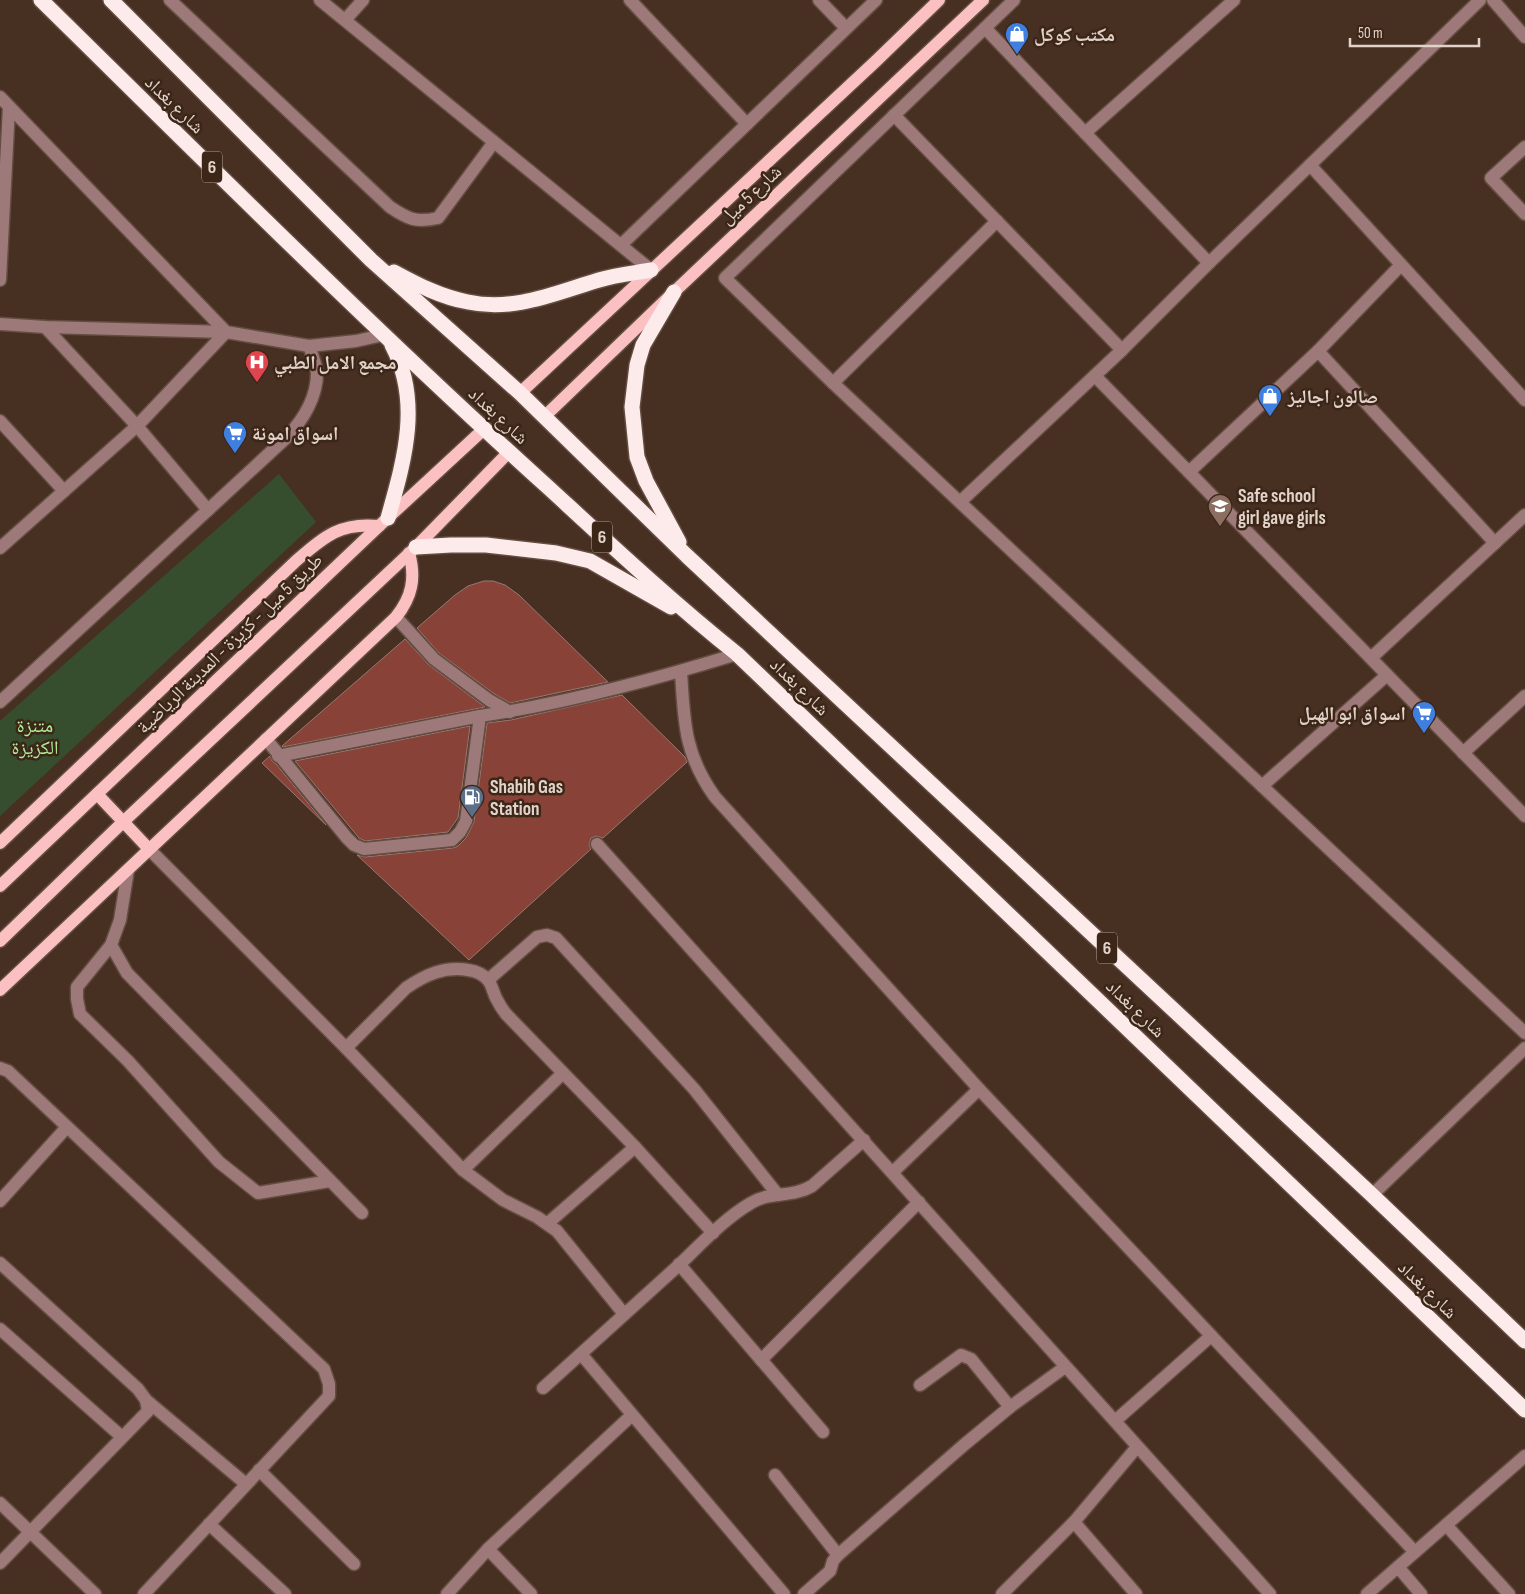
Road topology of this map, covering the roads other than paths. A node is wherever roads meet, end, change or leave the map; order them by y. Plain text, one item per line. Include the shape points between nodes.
1 (40, 0) edge
2 (111, 0) edge
3 (170, 0) edge
4 (320, 0) edge
5 (363, 0) edge
6 (630, 0) edge
7 (818, 0) edge
8 (876, 0) edge
9 (939, 0) edge
10 (983, 0) edge
11 (1014, 0) edge
12 (1234, 0) edge
13 (1480, 0) edge
14 (1493, 0) edge
15 (345, 20) junction
16 (846, 28) junction
17 (985, 28) junction
18 (1525, 37) edge
19 (0, 97) edge
20 (9, 107) junction
21 (894, 115) junction
22 (747, 124) junction
23 (1085, 133) junction
24 (494, 142) junction
25 (1525, 147) edge
26 (1310, 165) junction
27 (1525, 214) edge
28 (997, 221) junction
29 (621, 245) junction
30 (371, 260) junction
31 (1209, 263) junction
32 (1401, 265) junction
33 (651, 270) junction
34 (0, 280) edge
35 (674, 292) junction
36 (0, 324) edge
37 (45, 327) junction
38 (226, 332) junction
39 (386, 337) junction
40 (309, 346) junction
41 (1122, 350) junction
42 (1318, 351) junction
43 (1095, 376) junction
44 (833, 382) junction
45 (520, 393) junction
46 (1525, 400) edge
47 (544, 417) junction
48 (0, 421) edge
49 (137, 426) junction
50 (484, 429) junction
51 (509, 452) junction
52 (1189, 472) junction
53 (64, 491) junction
54 (960, 502) junction
55 (208, 510) junction
56 (1525, 515) edge
57 (384, 522) junction
58 (1495, 543) junction
59 (0, 548) edge
60 (413, 550) junction
61 (687, 556) junction
62 (396, 617) junction
63 (696, 621) junction
64 (737, 654) junction
65 (1371, 658) junction
66 (681, 671) junction
67 (1387, 675) junction
68 (1525, 696) edge
69 (0, 702) edge
70 (510, 712) junction
71 (480, 716) junction
72 (266, 739) junction
73 (1464, 753) junction
74 (278, 756) junction
75 (1262, 786) junction
76 (97, 794) junction
77 (1525, 816) edge
78 (124, 822) junction
79 (0, 842) edge
80 (597, 844) dead end
81 (149, 849) junction
82 (128, 870) junction
83 (0, 886) edge
84 (0, 941) edge
85 (111, 945) junction
86 (488, 980) junction
87 (0, 990) edge
88 (1525, 1033) edge
89 (346, 1048) junction
90 (1525, 1048) edge
91 (0, 1068) edge
92 (563, 1073) junction
93 (979, 1089) junction
94 (67, 1127) junction
95 (864, 1140) junction
96 (635, 1147) junction
97 (462, 1170) junction
98 (893, 1172) junction
99 (330, 1181) junction
100 (778, 1195) junction
101 (1372, 1195) junction
102 (0, 1201) edge
103 (919, 1202) junction
104 (362, 1213) dead end
105 (548, 1223) junction
106 (713, 1233) junction
107 (0, 1263) edge
108 (679, 1264) junction
109 (624, 1314) junction
110 (0, 1329) edge
111 (1211, 1336) junction
112 (1525, 1341) edge
113 (581, 1354) junction
114 (761, 1360) junction
115 (1065, 1367) junction
116 (920, 1384) dead end
117 (543, 1388) dead end
118 (146, 1400) junction
119 (1010, 1407) junction
120 (1525, 1410) edge
121 (632, 1415) junction
122 (1115, 1421) junction
123 (823, 1432) dead end
124 (122, 1437) junction
125 (1137, 1447) junction
126 (1525, 1456) edge
127 (259, 1470) junction
128 (775, 1475) dead end
129 (246, 1484) junction
130 (0, 1503) edge
131 (1074, 1522) junction
132 (209, 1524) junction
133 (1446, 1525) junction
134 (29, 1531) junction
135 (488, 1549) junction
136 (1415, 1552) junction
137 (838, 1555) junction
138 (0, 1563) edge
139 (354, 1564) dead end
140 (1398, 1567) junction
141 (771, 1589) edge
142 (95, 1594) edge
143 (144, 1594) edge
144 (284, 1594) edge
145 (447, 1594) edge
146 (530, 1594) edge
147 (784, 1594) edge
148 (804, 1594) edge
149 (1002, 1594) edge
150 (1136, 1594) edge
151 (1270, 1594) edge
152 (1367, 1594) edge
153 (1421, 1594) edge
154 (1509, 1594) edge

1 - 39 highway, شارع بغداد / 6
2 - 30 highway, شارع بغداد / 6
3 - 24 street via 390,207 407,218 423,222 438,218
4 - 15 street
5 - 15 street
6 - 22 street
7 - 16 street
8 - 16 street
9 - 33 main road, شارع 5 ميل
10 - 35 main road, شارع 5 ميل
11 - 17 street
12 - 23 street
13 - 26 street
14 - 18 street
15 - 24 street
16 - 22 street
17 - 21 street
17 - 23 street
19 - 20 street
20 - 34 street
20 - 38 street
21 - 28 street
21 - 44 street via 725,278
22 - 29 street
23 - 31 street
24 - 29 street
25 - 27 street via 1491,178
26 - 31 street
26 - 32 street
28 - 41 street
28 - 44 street
29 - 33 street
30 - 33 highway via 446,297 493,305 529,302 599,280
30 - 45 highway, شارع بغداد / 6
31 - 41 street
32 - 42 street
32 - 46 street
33 - 45 main road, شارع 5 ميل
35 - 47 main road, شارع 5 ميل
35 - 61 highway via 643,345 632,407 640,465
36 - 37 street
37 - 38 street
37 - 49 street
38 - 40 street
38 - 49 street
39 - 40 street
39 - 50 highway, شارع بغداد / 6
39 - 57 highway via 401,367 405,384 408,432 403,466
40 - 55 street via 317,371 314,392 297,427
41 - 43 street
42 - 52 street
42 - 58 street
43 - 52 street
43 - 54 street
44 - 54 street
45 - 47 highway, شارع بغداد / 6
47 - 61 highway, شارع بغداد / 6
48 - 53 street
49 - 53 street
49 - 55 street
50 - 51 highway, شارع بغداد / 6
50 - 57 main road, طريق 5 ميل - كزيزة - المدينة الرياضية
51 - 60 main road
51 - 63 highway, شارع بغداد / 6
52 - 65 street
53 - 59 street
54 - 75 street
55 - 69 street
56 - 58 street
57 - 76 main road, طريق 5 ميل - كزيزة - المدينة الرياضية
57 - 79 main road via 345,527 324,537
58 - 65 street
60 - 62 main road via 411,594
60 - 63 highway via 486,545 556,553 590,561
60 - 78 main road
61 - 101 highway, شارع بغداد / 6
62 - 70 street via 434,659
62 - 72 main road
63 - 64 highway, شارع بغداد / 6
64 - 66 street
64 - 120 highway, شارع بغداد / 6
65 - 67 street
66 - 70 street via 636,685
66 - 93 street via 687,737 706,785
67 - 73 street
67 - 75 street
68 - 73 street
70 - 71 street
71 - 74 street
71 - 74 street via 466,821 452,840 364,849 354,845
72 - 74 street
72 - 81 main road
73 - 77 street
75 - 88 street
76 - 78 main road
76 - 83 main road, طريق 5 ميل - كزيزة - المدينة الرياضية
78 - 81 main road
78 - 84 main road
80 - 95 street
81 - 82 main road
81 - 89 street
82 - 85 street via 120,920
82 - 87 main road
85 - 99 street via 127,973
85 - 99 street via 77,987 80,1014 128,1061 219,1162 258,1193
86 - 89 street via 481,974 462,969 429,974 406,988
86 - 92 street via 506,1014
86 - 100 street via 537,937 556,938 688,1082
89 - 97 street
90 - 101 street
91 - 94 street via 8,1071
92 - 96 street
92 - 97 street
93 - 98 street
93 - 111 street
94 - 102 street
94 - 127 street via 324,1369 329,1396
95 - 98 street
95 - 100 street via 812,1186 796,1193
96 - 105 street
96 - 106 street
97 - 105 street via 503,1200
98 - 103 street
99 - 104 street
100 - 106 street via 751,1202
101 - 112 highway, شارع بغداد / 6
103 - 114 street
103 - 115 street
105 - 109 street
106 - 108 street
107 - 118 street via 138,1388
108 - 109 street
108 - 114 street
109 - 113 street
110 - 124 street
111 - 122 street
111 - 136 street
113 - 117 street
113 - 121 street
114 - 123 street
115 - 119 street
115 - 122 street
116 - 119 street via 961,1355 971,1359
118 - 124 street via 148,1410
118 - 129 street
119 - 137 street
121 - 135 street
121 - 141 street
122 - 125 street
124 - 134 street
125 - 131 street
125 - 151 street
126 - 133 street
127 - 129 street
127 - 139 street
128 - 137 street
129 - 132 street
130 - 134 street
131 - 149 street
131 - 150 street
132 - 143 street
132 - 144 street
133 - 136 street
133 - 154 street
134 - 138 street
134 - 142 street
135 - 145 street
135 - 146 street
136 - 140 street
137 - 148 street via 830,1571
140 - 152 street
140 - 153 street
141 - 147 street

